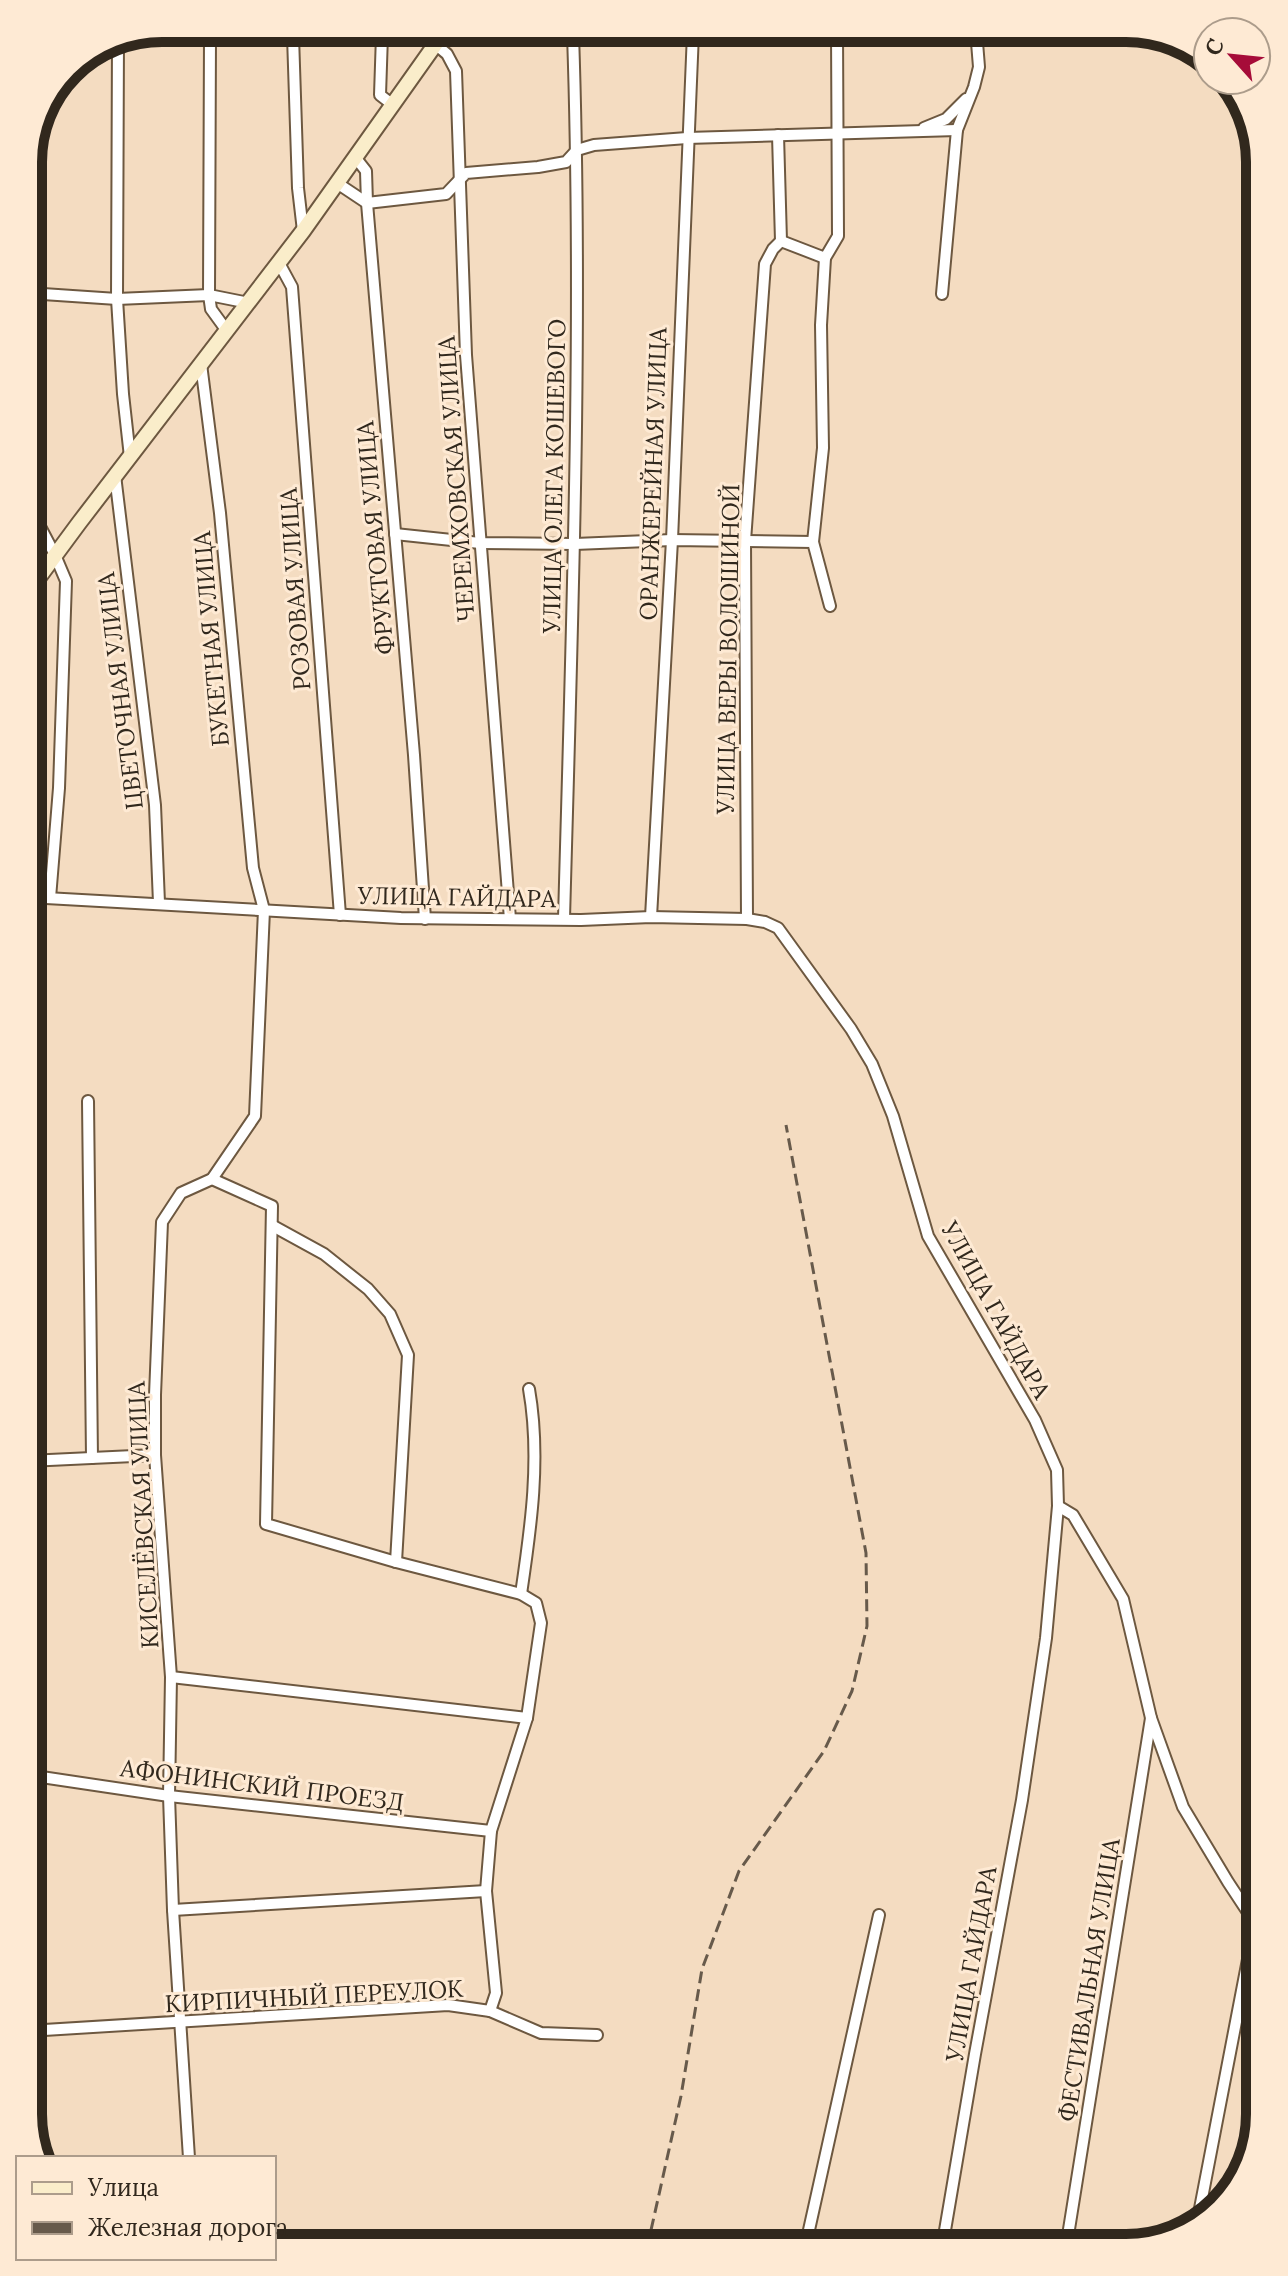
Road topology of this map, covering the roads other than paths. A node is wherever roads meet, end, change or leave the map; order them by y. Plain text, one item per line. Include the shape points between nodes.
1 (210, 42) edge
2 (293, 42) edge
3 (382, 42) edge
4 (437, 42) edge
5 (439, 42) edge
6 (573, 42) edge
7 (692, 42) edge
8 (837, 42) edge
9 (977, 42) edge
10 (118, 50) edge
11 (974, 87) junction
12 (393, 105) junction
13 (918, 130) junction
14 (957, 130) junction
15 (839, 132) junction
16 (778, 135) junction
17 (687, 138) junction
18 (577, 150) junction
19 (355, 157) junction
20 (459, 180) junction
21 (337, 183) junction
22 (367, 203) junction
23 (303, 231) junction
24 (781, 241) junction
25 (825, 258) junction
26 (279, 263) junction
27 (42, 294) edge
28 (942, 294) dead end
29 (209, 295) junction
30 (117, 299) junction
31 (249, 303) junction
32 (227, 331) junction
33 (201, 364) junction
34 (130, 457) junction
35 (115, 475) junction
36 (42, 530) edge
37 (395, 534) junction
38 (672, 540) junction
39 (745, 541) junction
40 (813, 542) junction
41 (480, 543) junction
42 (575, 544) junction
43 (55, 555) junction
44 (42, 573) edge
45 (830, 606) dead end
46 (42, 898) edge
47 (50, 898) junction
48 (159, 903) junction
49 (264, 910) junction
50 (340, 915) junction
51 (651, 917) junction
52 (425, 919) junction
53 (510, 919) junction
54 (564, 919) junction
55 (747, 919) junction
56 (88, 1101) dead end
57 (212, 1179) junction
58 (273, 1226) junction
59 (529, 1389) dead end
60 (155, 1455) junction
61 (92, 1458) junction
62 (42, 1460) edge
63 (1058, 1506) junction
64 (396, 1562) junction
65 (521, 1594) junction
66 (171, 1677) junction
67 (527, 1718) junction
68 (1151, 1718) junction
69 (42, 1777) edge
70 (169, 1796) junction
71 (491, 1831) junction
72 (486, 1891) junction
73 (1246, 1908) edge
74 (173, 1910) junction
75 (879, 1915) dead end
76 (1246, 1984) edge
77 (490, 2011) junction
78 (181, 2021) junction
79 (42, 2030) edge
80 (597, 2035) dead end
81 (189, 2156) edge
82 (1200, 2208) edge
83 (808, 2234) edge
84 (944, 2234) edge
85 (1068, 2234) edge

1 - 29 street
2 - 23 street
3 - 12 street via 380,95
4 - 12 main road
5 - 20 street, ЧЕРЕМХОВСКАЯ УЛИЦА via 456,71
6 - 18 street, УЛИЦА ОЛЕГА КОШЕВОГО
7 - 17 street, ОРАНЖЕРЕЙНАЯ УЛИЦА
8 - 15 street
9 - 11 street
10 - 30 street
11 - 13 street via 946,119
11 - 14 street
12 - 19 main road
13 - 14 street
13 - 15 street
14 - 28 street
15 - 16 street
15 - 25 street via 838,236
16 - 17 street
16 - 24 street
17 - 18 street
17 - 38 street, ОРАНЖЕРЕЙНАЯ УЛИЦА
18 - 20 street via 566,162 466,173
18 - 42 street, УЛИЦА ОЛЕГА КОШЕВОГО
19 - 21 main road
19 - 22 street, ФРУКТОВАЯ УЛИЦА via 366,171
20 - 22 street via 446,194
20 - 41 street, ЧЕРЕМХОВСКАЯ УЛИЦА
21 - 22 street
21 - 23 main road
22 - 37 street, ФРУКТОВАЯ УЛИЦА
23 - 26 main road
24 - 25 street
24 - 39 street, УЛИЦА ВЕРЫ ВОЛОШИНОЙ via 765,264
25 - 40 street via 823,448
26 - 31 main road
26 - 50 street, РОЗОВАЯ УЛИЦА via 292,287
27 - 30 street
29 - 30 street
29 - 31 street
29 - 32 street via 211,309
30 - 34 street
31 - 32 main road
32 - 33 main road
33 - 34 main road
33 - 49 street, БУКЕТНАЯ УЛИЦА via 253,868
34 - 35 main road
35 - 43 main road
35 - 48 street, ЦВЕТОЧНАЯ УЛИЦА via 155,805
36 - 43 street
37 - 41 street
37 - 52 street, ФРУКТОВАЯ УЛИЦА
38 - 39 street
38 - 42 street
38 - 51 street, ОРАНЖЕРЕЙНАЯ УЛИЦА
39 - 40 street
39 - 55 street, УЛИЦА ВЕРЫ ВОЛОШИНОЙ
40 - 45 street
41 - 42 street
41 - 53 street, ЧЕРЕМХОВСКАЯ УЛИЦА
42 - 54 street, УЛИЦА ОЛЕГА КОШЕВОГО
43 - 44 main road
43 - 47 street via 66,581
46 - 47 street, УЛИЦА ГАЙДАРА
47 - 48 street, УЛИЦА ГАЙДАРА
48 - 49 street, УЛИЦА ГАЙДАРА
49 - 50 street, УЛИЦА ГАЙДАРА
49 - 57 street, КИСЕЛЁВСКАЯ УЛИЦА via 255,1116
50 - 52 street, УЛИЦА ГАЙДАРА
51 - 54 street, УЛИЦА ГАЙДАРА
51 - 55 street, УЛИЦА ГАЙДАРА
52 - 53 street, УЛИЦА ГАЙДАРА
53 - 54 street, УЛИЦА ГАЙДАРА
55 - 63 street, УЛИЦА ГАЙДАРА via 778,928 872,1064 928,1236 1035,1420 1057,1470
56 - 61 street
57 - 58 street via 272,1206
57 - 60 street, КИСЕЛЁВСКАЯ УЛИЦА via 181,1193 162,1222
58 - 64 street via 324,1254 368,1289 390,1314 408,1355
58 - 64 street via 266,1524
59 - 65 street via 534,1452
60 - 61 street
60 - 66 street, КИСЕЛЁВСКАЯ УЛИЦА
61 - 62 street
63 - 68 street via 1073,1515 1123,1599
63 - 84 street, УЛИЦА ГАЙДАРА via 1046,1638 1022,1800
64 - 65 street
65 - 67 street via 536,1603 541,1623
66 - 67 street
66 - 70 street, КИСЕЛЁВСКАЯ УЛИЦА
67 - 71 street
68 - 73 street via 1183,1807
68 - 85 street, ФЕСТИВАЛЬНАЯ УЛИЦА
69 - 70 street, АФОНИНСКИЙ ПРОЕЗД
70 - 71 street, АФОНИНСКИЙ ПРОЕЗД
70 - 74 street, КИСЕЛЁВСКАЯ УЛИЦА
71 - 72 street
72 - 74 street
72 - 77 street via 496,1993
74 - 78 street, КИСЕЛЁВСКАЯ УЛИЦА
75 - 83 street
76 - 82 street
77 - 78 street, КИРПИЧНЫЙ ПЕРЕУЛОК via 448,2005
77 - 80 street, КИРПИЧНЫЙ ПЕРЕУЛОК via 541,2033
78 - 79 street, КИРПИЧНЫЙ ПЕРЕУЛОК
78 - 81 street, КИСЕЛЁВСКАЯ УЛИЦА

